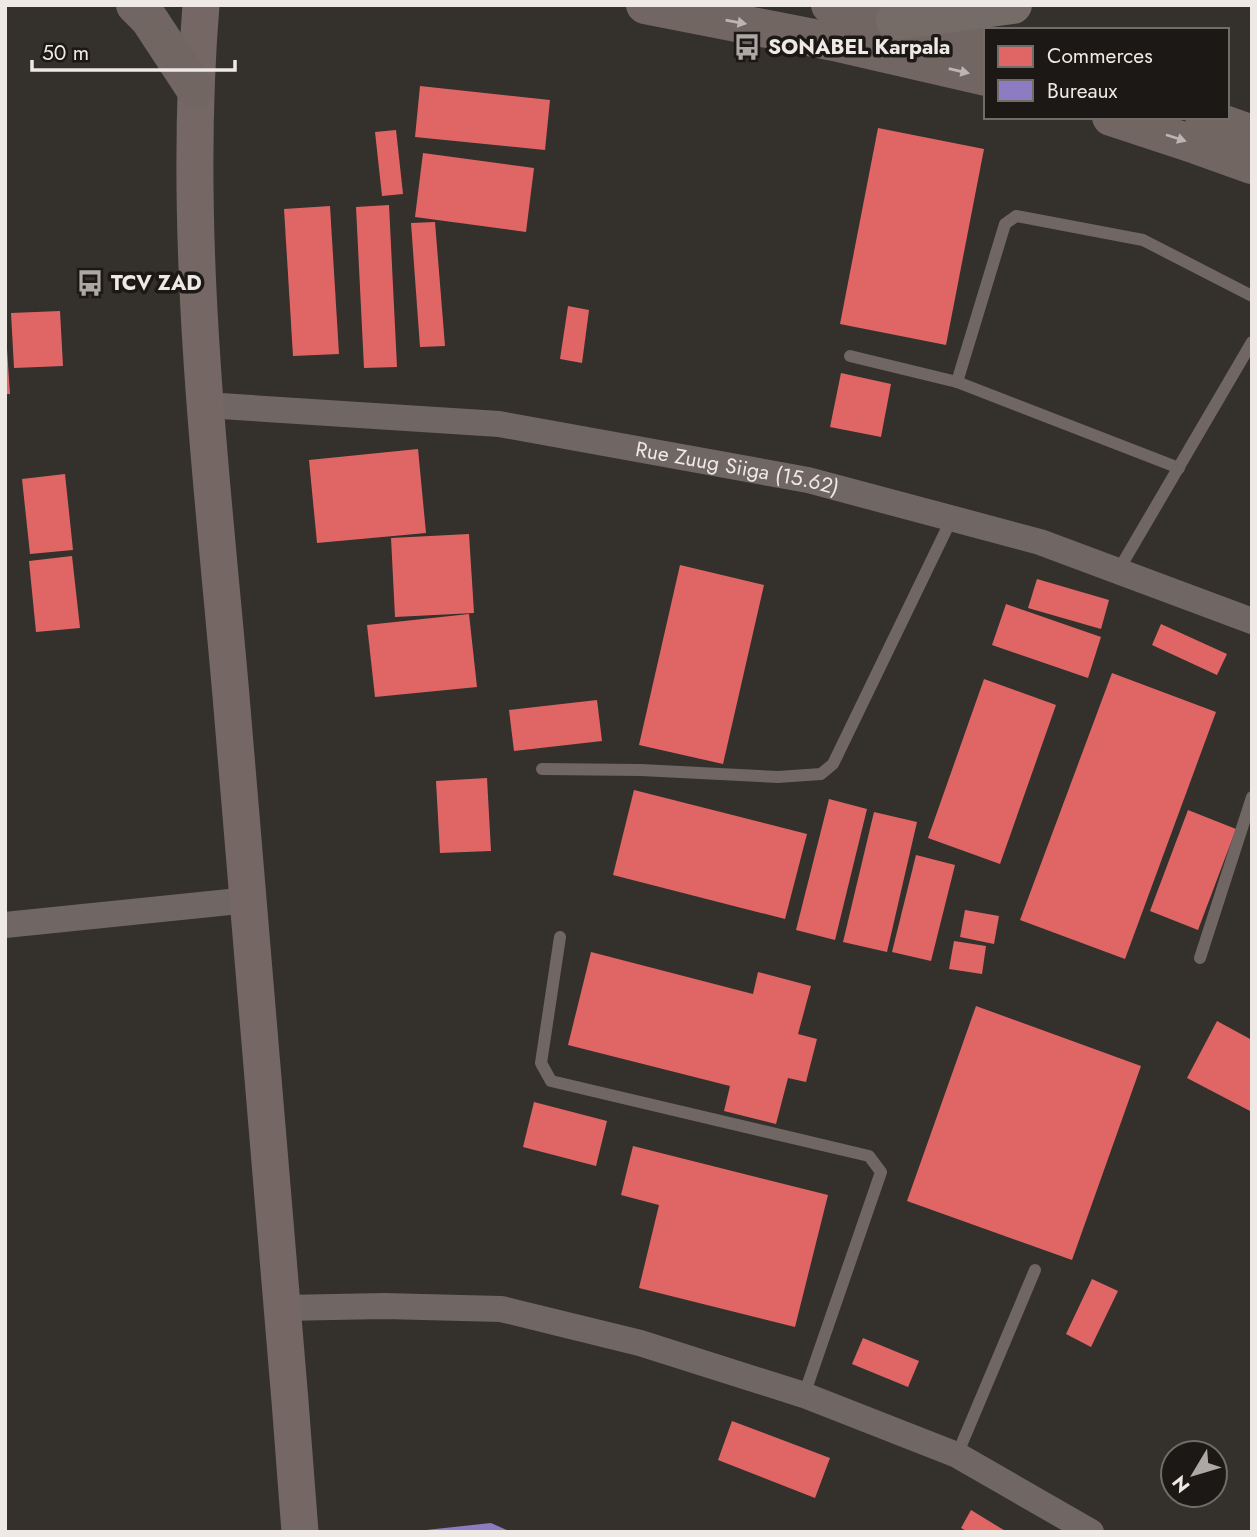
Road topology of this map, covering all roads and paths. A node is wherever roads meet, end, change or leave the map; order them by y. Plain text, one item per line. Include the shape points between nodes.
1 (135, 5) edge
2 (201, 5) edge
3 (645, 5) edge
4 (1013, 5) edge
5 (835, 6) edge
6 (951, 10) edge
7 (895, 21) junction
8 (984, 47) edge
9 (984, 77) edge
10 (195, 89) junction
11 (1117, 119) edge
12 (1210, 119) edge
13 (1252, 134) edge
14 (1252, 165) edge
15 (1252, 296) edge
16 (1252, 342) edge
17 (850, 356) dead end
18 (957, 382) junction
19 (205, 405) junction
20 (1179, 468) junction
21 (952, 518) junction
22 (1118, 571) junction
23 (1252, 621) edge
24 (541, 769) dead end
25 (1252, 797) edge
26 (249, 900) junction
27 (5, 925) edge
28 (560, 937) dead end
29 (1200, 958) dead end
30 (1035, 1270) dead end
31 (283, 1308) junction
32 (804, 1395) junction
33 (957, 1455) junction
34 (300, 1532) edge
35 (1091, 1532) edge

1 - 10 main road
2 - 10 main road
3 -> 9 main road via 834,41
4 - 6 highway
5 - 7 main road
6 - 7 highway
7 - 8 main road
10 - 19 main road
11 -> 14 main road
12 - 13 main road
15 - 18 lane via 1143,240 1016,216 1005,224
16 - 20 lane
17 - 18 lane
18 - 20 lane
19 - 21 street, Rue Zuug Siiga (15.62) via 499,424 808,480
19 - 26 main road
20 - 22 lane
21 - 22 street, Rue Zuug Siiga (15.62) via 1040,542
21 - 24 lane via 833,764 821,774 778,777
22 - 23 street, Rue Zuug Siiga (15.62)
25 - 29 lane
26 - 27 street
26 - 31 main road
28 - 32 lane via 541,1063 551,1081 869,1156 881,1172
30 - 33 lane
31 - 32 street via 501,1309 640,1343
31 - 34 main road
32 - 33 street
33 - 35 street

